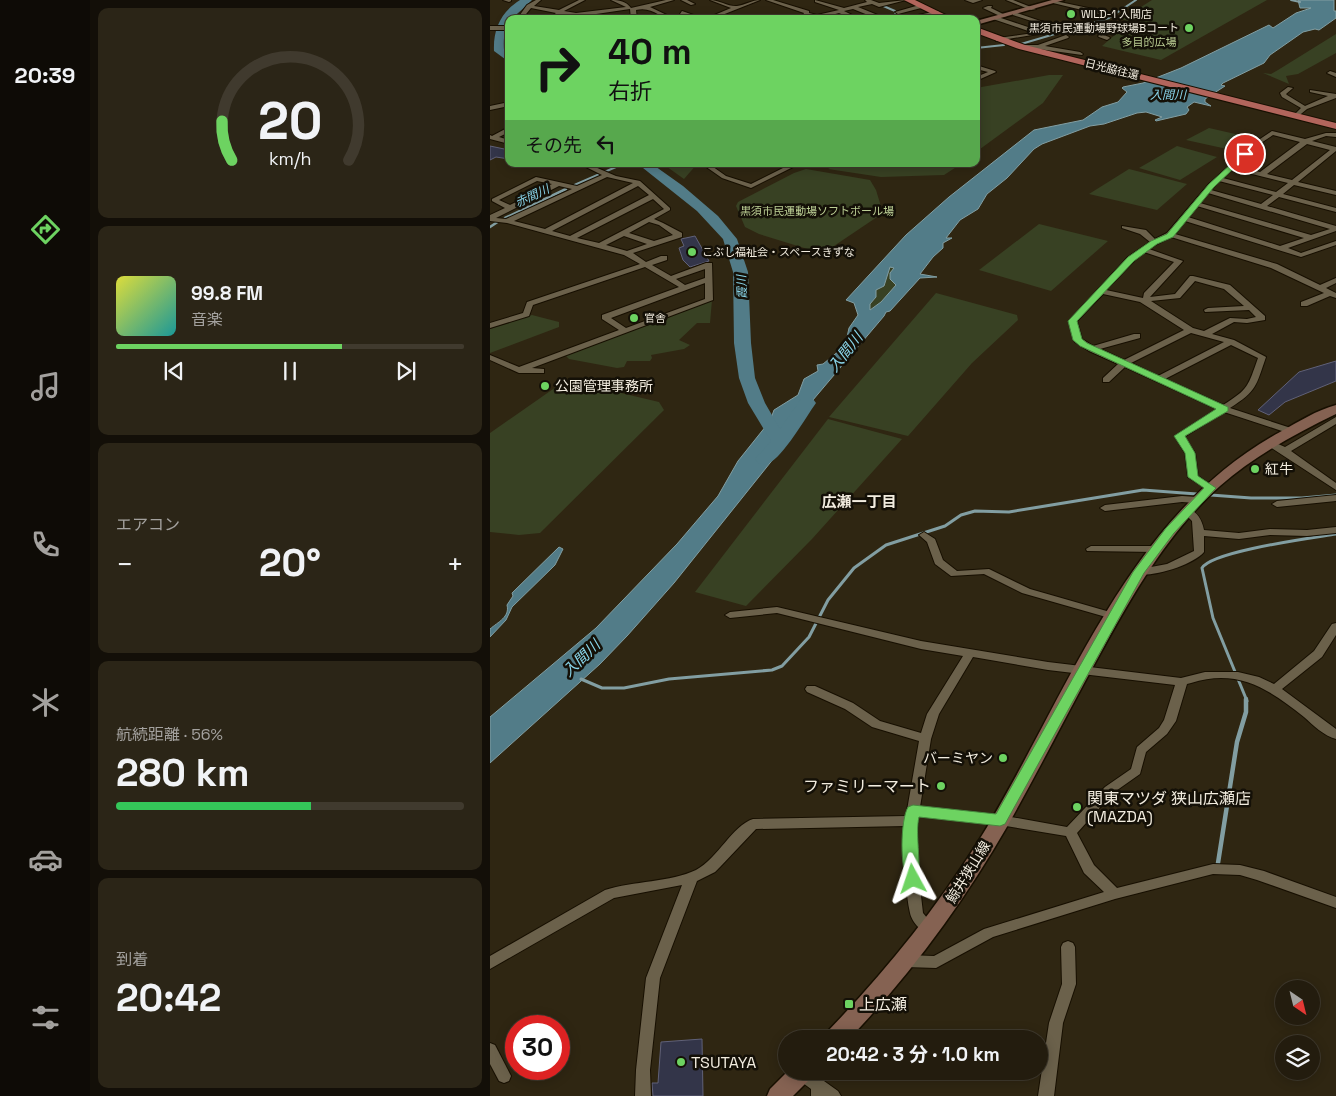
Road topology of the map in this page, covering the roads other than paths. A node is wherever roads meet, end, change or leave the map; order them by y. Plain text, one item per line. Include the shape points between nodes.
1 (539, 0) edge
2 (583, 0) edge
3 (613, 0) edge
4 (672, 0) edge
5 (683, 0) edge
6 (712, 0) edge
7 (758, 0) edge
8 (768, 0) edge
9 (818, 0) edge
10 (906, 0) edge
11 (967, 0) edge
12 (980, 0) edge
13 (1008, 0) edge
14 (869, 1) edge
15 (1058, 1) edge
16 (810, 2) dead end
17 (653, 4) junction
18 (693, 4) dead end
19 (803, 4) dead end
20 (529, 6) junction
21 (644, 6) junction
22 (793, 6) junction
23 (922, 6) junction
24 (853, 7) junction
25 (990, 7) dead end
26 (631, 8) junction
27 (736, 8) junction
28 (667, 9) dead end
29 (1033, 9) junction
30 (560, 11) junction
31 (843, 11) junction
32 (898, 12) dead end
33 (682, 13) dead end
34 (938, 13) junction
35 (715, 14) edge
36 (1015, 14) junction
37 (1107, 14) dead end
38 (522, 15) edge
39 (555, 15) edge
40 (633, 15) edge
41 (664, 15) edge
42 (688, 15) edge
43 (809, 15) edge
44 (829, 15) edge
45 (850, 15) edge
46 (873, 15) edge
47 (925, 15) edge
48 (942, 15) edge
49 (1004, 16) junction
50 (995, 18) junction
51 (980, 21) edge
52 (1055, 27) dead end
53 (490, 28) edge
54 (505, 28) edge
55 (980, 32) edge
56 (1066, 37) dead end
57 (998, 40) junction
58 (1022, 47) junction
59 (1039, 47) junction
60 (1081, 58) junction
61 (980, 68) edge
62 (980, 77) edge
63 (1290, 88) dead end
64 (1312, 90) dead end
65 (1335, 96) edge
66 (505, 105) edge
67 (490, 108) edge
68 (1305, 108) junction
69 (1296, 116) junction
70 (1336, 126) edge
71 (505, 131) edge
72 (1336, 135) edge
73 (491, 138) edge
74 (505, 141) edge
75 (1305, 142) junction
76 (1334, 154) edge
77 (592, 167) edge
78 (709, 167) edge
79 (790, 167) edge
80 (1231, 167) junction
81 (607, 174) junction
82 (1261, 175) junction
83 (1219, 179) junction
84 (640, 183) junction
85 (1291, 184) junction
86 (556, 185) junction
87 (577, 188) junction
88 (1207, 191) junction
89 (1336, 193) edge
90 (1277, 195) junction
91 (653, 196) junction
92 (1196, 204) junction
93 (509, 207) junction
94 (1262, 207) junction
95 (1336, 210) edge
96 (1282, 213) junction
97 (1184, 218) junction
98 (490, 219) edge
99 (648, 220) junction
100 (507, 221) junction
101 (1266, 225) junction
102 (1124, 227) dead end
103 (1336, 228) edge
104 (544, 232) junction
105 (623, 233) junction
106 (1170, 236) junction
107 (572, 238) junction
108 (1312, 238) junction
109 (1154, 242) junction
110 (655, 244) junction
111 (1336, 244) edge
112 (599, 246) junction
113 (1282, 248) junction
114 (1144, 250) junction
115 (627, 253) junction
116 (664, 258) dead end
117 (646, 264) junction
118 (670, 279) junction
119 (709, 280) junction
120 (1336, 280) edge
121 (685, 288) junction
122 (1320, 288) junction
123 (1101, 291) junction
124 (1333, 294) edge
125 (1144, 300) junction
126 (1304, 304) dead end
127 (1250, 308) junction
128 (1208, 310) dead end
129 (490, 326) edge
130 (1190, 330) junction
131 (625, 331) junction
132 (1205, 334) junction
133 (1137, 336) dead end
134 (1231, 342) junction
135 (1092, 349) junction
136 (490, 357) edge
137 (494, 362) edge
138 (1123, 364) junction
139 (520, 370) junction
140 (541, 371) dead end
141 (1106, 380) dead end
142 (1159, 380) junction
143 (1224, 409) junction
144 (1336, 409) edge
145 (1336, 420) edge
146 (1291, 430) junction
147 (1268, 443) junction
148 (1285, 451) junction
149 (1336, 487) edge
150 (1200, 497) junction
151 (1336, 498) edge
152 (1277, 504) dead end
153 (1105, 508) dead end
154 (1336, 530) edge
155 (1199, 533) junction
156 (924, 535) dead end
157 (1091, 549) dead end
158 (1155, 549) junction
159 (1139, 572) junction
160 (730, 615) dead end
161 (1113, 616) junction
162 (1336, 627) edge
163 (970, 653) junction
164 (1084, 669) junction
165 (1182, 682) junction
166 (1276, 688) junction
167 (811, 689) dead end
168 (1334, 730) edge
169 (925, 739) junction
170 (912, 816) junction
171 (1000, 820) junction
172 (1070, 832) junction
173 (691, 878) junction
174 (1114, 894) junction
175 (1336, 903) edge
176 (930, 930) junction
177 (1068, 947) dead end
178 (906, 961) junction
179 (490, 963) edge
180 (843, 1030) edge
181 (490, 1050) edge
182 (504, 1076) dead end
183 (810, 1082) edge
184 (643, 1096) edge
185 (778, 1096) edge
186 (833, 1096) edge
187 (1046, 1096) edge

1 - 20 street
2 - 30 street
3 - 26 street
4 - 17 street
5 - 18 street
6 - 27 street
7 - 27 street
8 - 22 street
9 - 16 street
9 - 31 street
10 - 14 street via 879,5
10 - 23 highway
11 - 12 street
13 - 29 street
14 - 24 street
15 - 29 main road
15 - 37 street
17 - 21 street
17 - 28 street
19 - 22 street
20 - 30 street
20 - 38 street
21 - 26 street
21 - 41 street
22 - 43 street
23 - 32 street
23 - 34 highway
24 - 31 street
24 - 46 street
25 - 49 street via 986,8
26 - 30 street via 576,15
26 - 40 street
27 - 35 street
29 - 36 main road
30 - 39 street
31 - 44 street
31 - 45 street
33 - 42 street
34 - 47 street
34 - 48 highway
36 - 49 main road
36 - 52 street
49 - 50 main road
50 - 51 main road
50 - 57 street via 1041,33
53 - 54 street
55 - 57 highway, 日光脇往還
56 - 59 street
57 - 58 highway, 日光脇往還
58 - 59 street
58 - 60 highway, 日光脇往還
59 - 60 street
60 - 69 highway, 日光脇往還
61 - 62 street via 993,72
63 - 68 street via 1283,93 1284,96
64 - 65 street
65 - 68 street
66 - 67 street
68 - 69 street
69 - 70 highway, 日光脇往還
71 - 73 street
72 - 75 street via 1328,133
73 - 74 street
75 - 76 street via 1335,149
75 - 80 street via 1272,133
75 - 82 street
76 - 85 street
77 - 81 street
78 - 79 street via 724,177 751,186
80 - 82 street
80 - 83 street
81 - 84 street
81 - 87 street
82 - 85 street
83 - 88 street
83 - 90 street
84 - 91 street
84 - 104 street
85 - 89 street
85 - 90 street
86 - 87 street
86 - 93 street
86 - 93 street via 536,180 494,200
87 - 100 street
88 - 92 street
88 - 94 street
90 - 94 street
90 - 95 street
91 - 99 street via 668,210
91 - 107 street
92 - 97 street
92 - 101 street
93 - 98 street
94 - 96 street
96 - 101 street
96 - 103 street
97 - 106 street
97 - 113 street
98 - 100 street
99 - 105 street
99 - 110 street via 679,235
100 - 104 street
101 - 108 street
102 - 109 street via 1143,232
103 - 108 street
104 - 107 street
105 - 110 street
105 - 112 street
106 - 109 street
106 - 122 street via 1274,266
107 - 112 street
108 - 113 street
109 - 114 street
110 - 115 street
111 - 113 street via 1301,255
112 - 115 street
114 - 123 street
114 - 125 street via 1179,261
115 - 117 street
116 - 117 street
117 - 118 street
117 - 129 street via 530,304 526,314
118 - 119 street via 709,265
118 - 121 street
119 - 121 street
119 - 131 street via 709,300
120 - 122 street
121 - 131 street via 605,318
122 - 124 street
123 - 125 street
123 - 135 street via 1073,321 1078,340
124 - 126 street
125 - 127 street via 1177,296 1193,278 1227,287
125 - 130 street
127 - 128 street
127 - 132 street via 1262,318 1233,320
130 - 132 street
130 - 138 street
131 - 139 street
132 - 134 street
133 - 135 street
134 - 142 street
134 - 143 street via 1262,357 1252,387
135 - 138 street
136 - 137 street
137 - 139 street
138 - 141 street
138 - 142 street
139 - 140 street
142 - 143 street
143 - 146 street
143 - 150 street via 1179,436 1190,453
144 - 146 main road, 鯨井狭山線
145 - 148 street
146 - 147 main road, 鯨井狭山線
147 - 148 street
147 - 150 main road, 鯨井狭山線
148 - 149 street
150 - 153 street
150 - 155 street
150 - 158 main road, 鯨井狭山線
151 - 152 street
154 - 155 street via 1239,536
155 - 159 street via 1199,552 1192,557 1156,570
156 - 161 street via 931,541 939,562 955,574 985,571 1026,591
157 - 158 street
158 - 159 main road, 鯨井狭山線
159 - 161 main road, 鯨井狭山線
160 - 163 street via 777,610 921,645
161 - 164 main road, 鯨井狭山線
162 - 166 street via 1318,654
163 - 164 street
163 - 169 street via 933,714
164 - 165 street
164 - 171 main road, 鯨井狭山線
165 - 166 street via 1195,676 1238,675
165 - 172 street via 1170,721 1141,750 1136,771 1109,790
166 - 168 street
167 - 169 street via 849,706 876,724
169 - 170 street
170 - 171 street
170 - 173 street via 752,824 710,868
170 - 176 street via 910,861 917,915
171 - 172 street
171 - 176 main road, 鯨井狭山線
172 - 174 street via 1089,869
173 - 179 street via 610,894
173 - 184 street via 653,978 642,1070
174 - 175 street via 1213,869 1240,870
174 - 178 street via 989,933 936,962
176 - 178 main road, 鯨井狭山線
177 - 187 street via 1069,984 1056,1023
178 - 180 main road, 鯨井狭山線
181 - 182 street
183 - 185 main road
183 - 186 street

